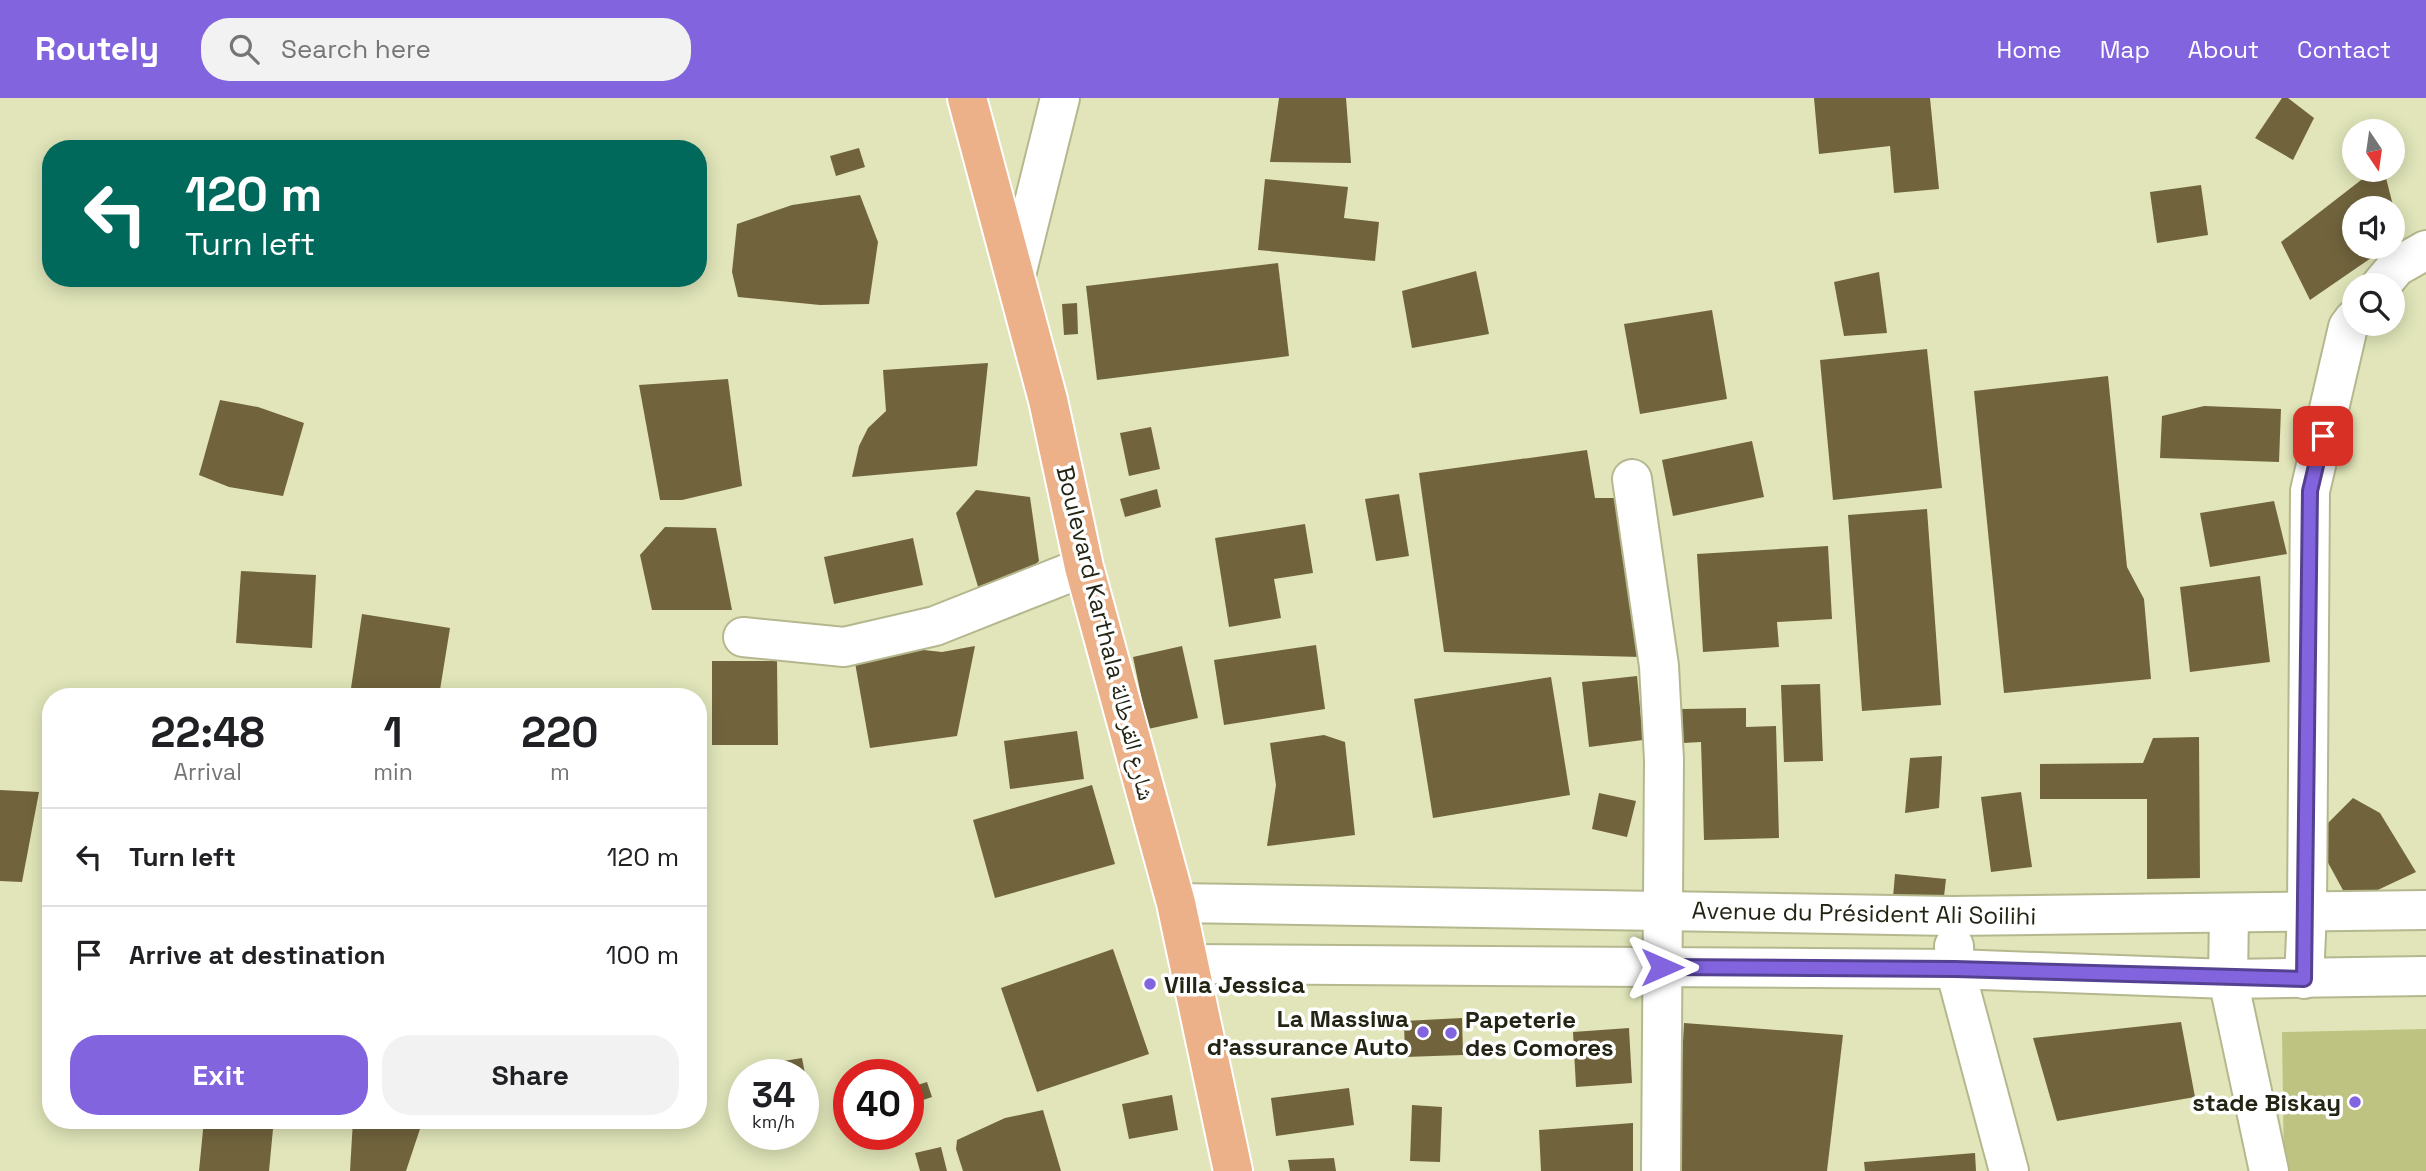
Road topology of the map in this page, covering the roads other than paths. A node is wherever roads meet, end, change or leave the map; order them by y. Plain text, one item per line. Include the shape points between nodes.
1 (967, 98) edge
2 (1060, 98) edge
3 (2426, 250) edge
4 (2391, 273) edge
5 (1016, 275) junction
6 (2346, 336) edge
7 (1632, 479) dead end
8 (1084, 566) junction
9 (743, 637) dead end
10 (1177, 903) junction
11 (2426, 910) edge
12 (1661, 912) junction
13 (2307, 912) junction
14 (2229, 914) junction
15 (1952, 916) junction
16 (1189, 964) junction
17 (1662, 967) junction
18 (1955, 969) junction
19 (2426, 976) edge
20 (2228, 979) junction
21 (2304, 979) junction
22 (1233, 1171) edge
23 (1661, 1171) edge
24 (2009, 1171) edge
25 (2269, 1171) edge

1 - 5 main road, Boulevard Karthala شارع القرطالة
2 - 5 street
3 - 4 street
5 - 8 main road, Boulevard Karthala شارع القرطالة
6 - 13 street via 2310,491
7 - 12 street via 1660,677 1664,760
8 - 9 street via 935,626 844,647
8 - 10 main road, Boulevard Karthala شارع القرطالة
10 - 12 street, Avenue du Président Ali Soilihi
10 - 16 main road, Boulevard Karthala شارع القرطالة
11 - 13 street, Avenue du Président Ali Soilihi
12 - 15 street, Avenue du Président Ali Soilihi
12 - 17 street
13 - 14 street, Avenue du Président Ali Soilihi
13 - 21 street
14 - 15 street, Avenue du Président Ali Soilihi
14 - 20 street
15 - 18 street
16 - 17 street
16 - 22 main road, Boulevard Karthala شارع القرطالة
17 - 18 street
17 - 23 street
18 - 20 street
18 - 24 street
19 - 21 street
20 - 21 street
20 - 25 street

